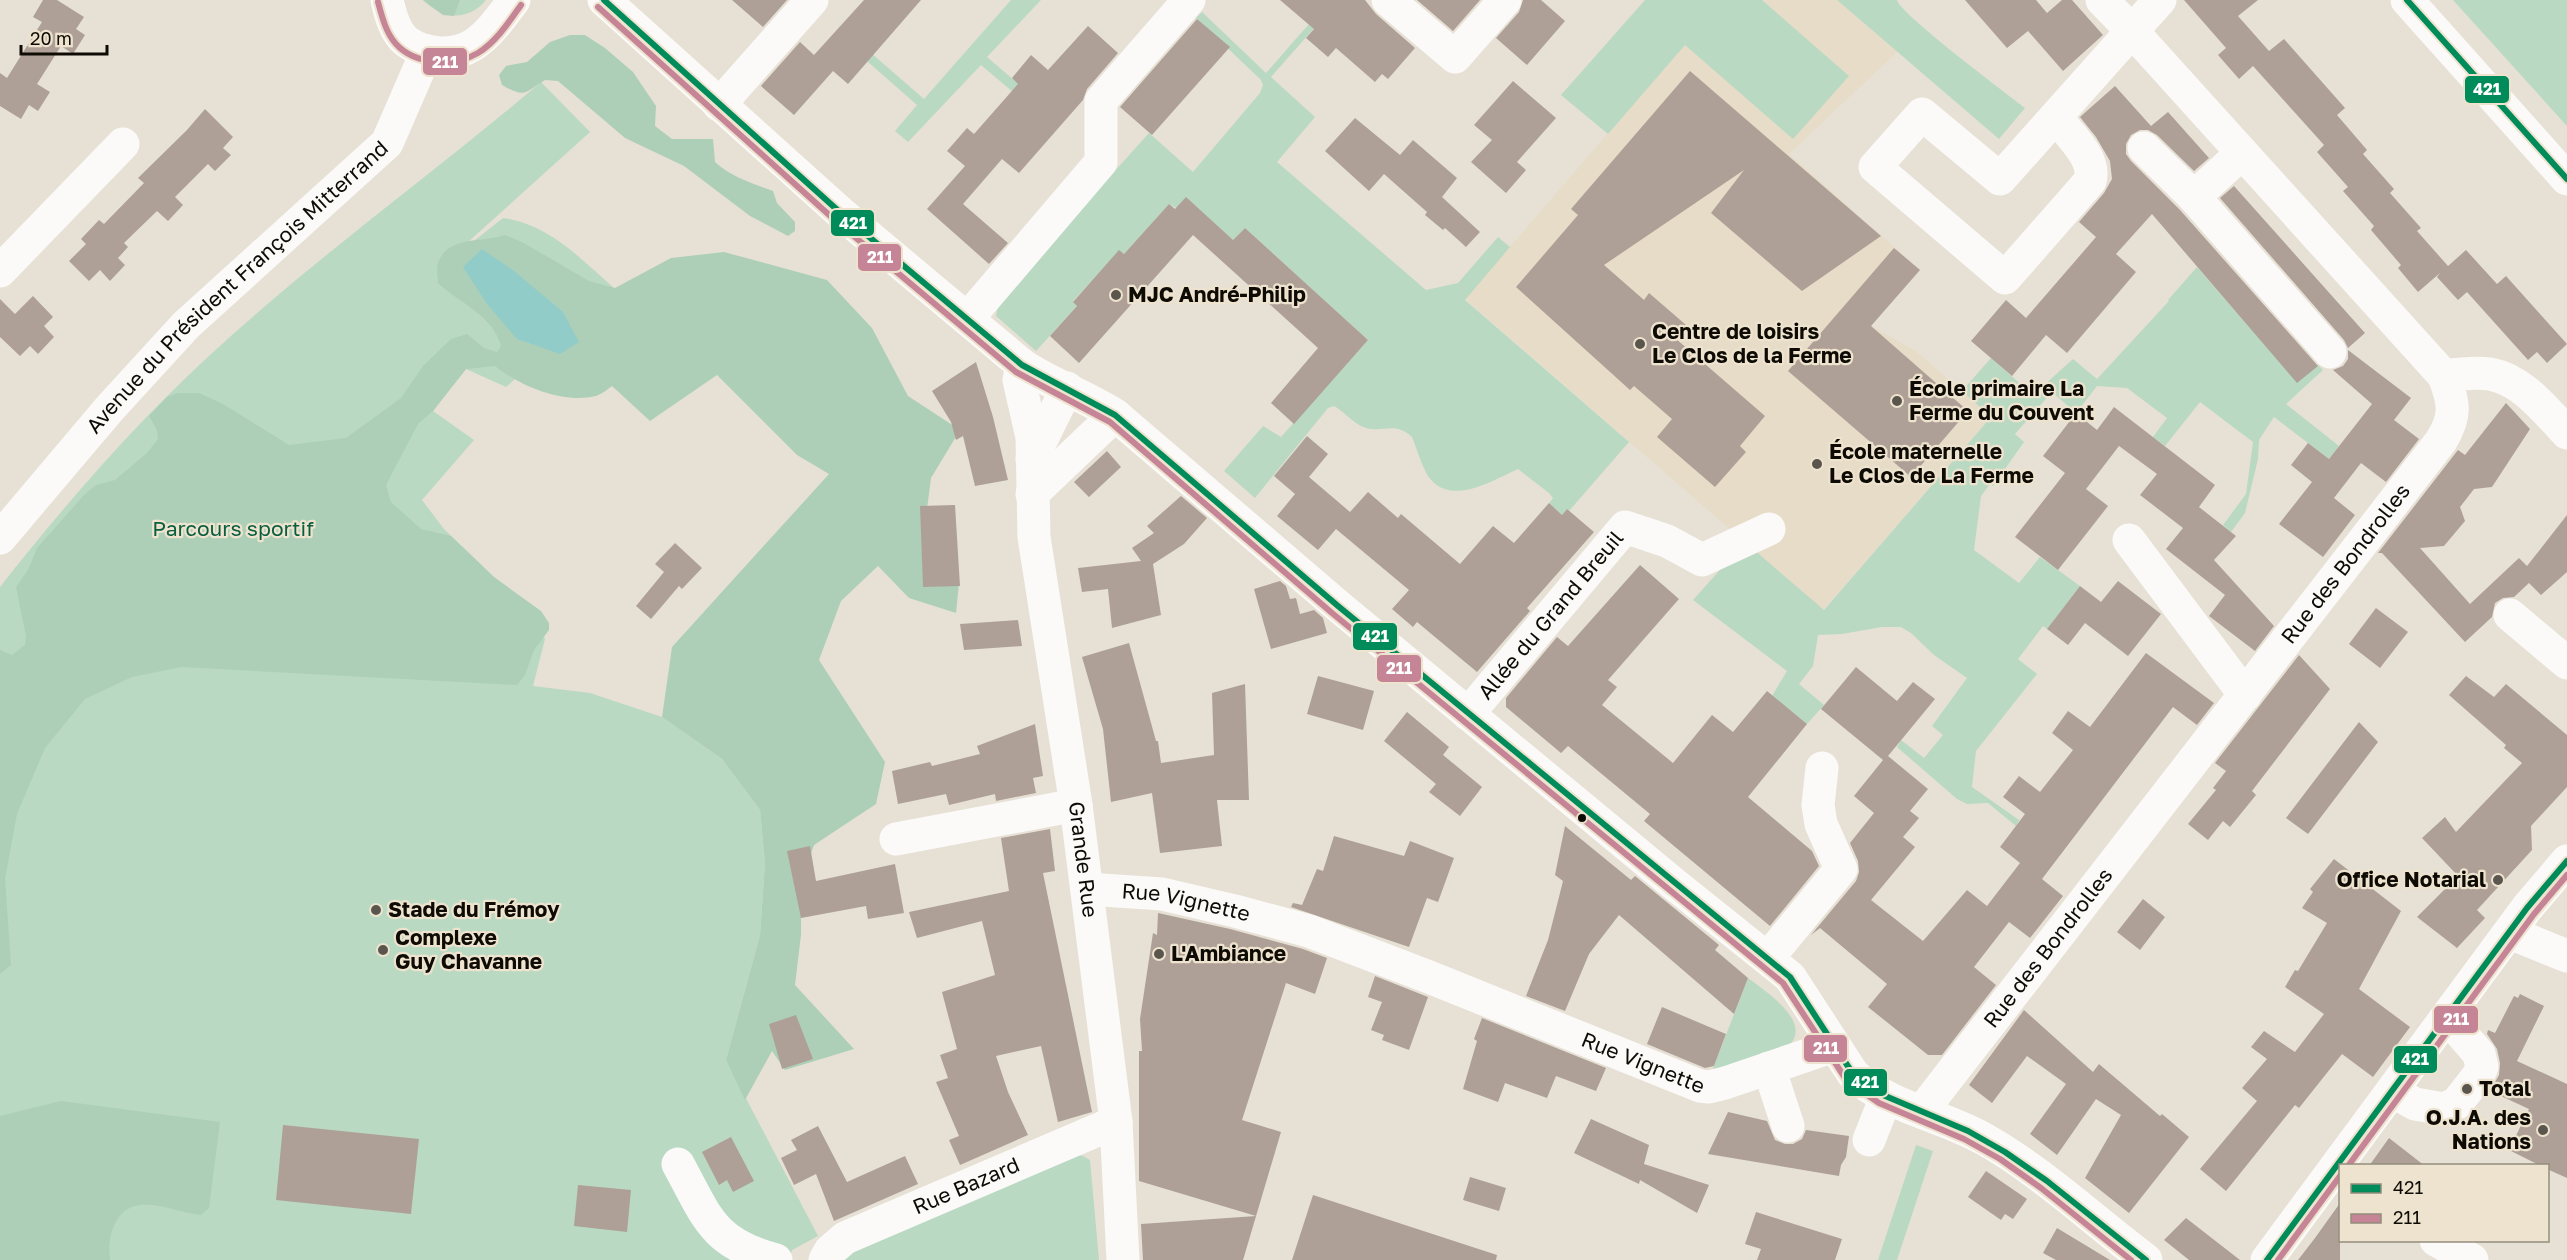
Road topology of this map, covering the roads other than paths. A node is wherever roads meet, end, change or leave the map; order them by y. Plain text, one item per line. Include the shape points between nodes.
1 (387, 0) edge
2 (514, 0) edge
3 (604, 0) edge
4 (812, 0) edge
5 (1189, 0) edge
6 (1388, 0) edge
7 (1505, 0) edge
8 (2102, 0) edge
9 (2160, 0) edge
10 (2407, 0) edge
11 (2132, 31) junction
12 (427, 51) junction
13 (719, 105) junction
14 (2056, 117) junction
15 (123, 144) dead end
16 (2144, 148) dead end
17 (2242, 153) junction
18 (2567, 179) edge
19 (2194, 197) junction
20 (6, 255) edge
21 (968, 318) junction
22 (2330, 352) dead end
23 (1010, 355) junction
24 (2444, 375) junction
25 (1066, 388) junction
26 (1115, 415) junction
27 (2567, 433) edge
28 (1032, 459) junction
29 (1032, 494) junction
30 (1769, 529) dead end
31 (0, 538) edge
32 (2129, 540) dead end
33 (2510, 615) dead end
34 (2567, 663) edge
35 (2245, 695) junction
36 (1468, 714) junction
37 (1822, 768) dead end
38 (1076, 805) junction
39 (896, 839) dead end
40 (2567, 861) edge
41 (1087, 889) junction
42 (2510, 933) junction
43 (2567, 956) edge
44 (1768, 958) junction
45 (2447, 1017) junction
46 (1834, 1046) junction
47 (1769, 1068) junction
48 (2392, 1091) junction
49 (1886, 1097) junction
50 (1922, 1111) junction
51 (1116, 1122) junction
52 (1788, 1126) dead end
53 (1869, 1140) dead end
54 (678, 1164) dead end
55 (2346, 1164) edge
56 (2333, 1184) edge
57 (2440, 1242) edge
58 (1116, 1258) edge
59 (776, 1260) edge
60 (825, 1260) edge
61 (2146, 1260) edge
62 (2266, 1260) edge
63 (2472, 1260) edge

1 - 12 street via 405,41
2 - 12 street via 470,47 451,54
3 - 13 street
4 - 13 street
5 - 21 street via 1101,101 1101,162
6 - 7 street via 1455,57
8 - 11 street, Rue des Bondrolles
9 - 11 street
10 - 18 street
11 - 14 street
11 - 17 street, Rue des Bondrolles
12 - 31 street, Avenue du Président François Mitterrand via 387,143 186,325
13 - 21 street
14 - 14 street via 2000,179 1922,114 1875,167 2005,278 2090,181 2088,160
15 - 20 street
16 - 19 street
17 - 19 street
17 - 24 street, Rue des Bondrolles
19 - 22 street
21 - 23 street
23 - 25 street
23 - 28 street, Grande Rue via 1032,437
24 - 27 street via 2479,373 2511,382 2533,397
24 - 35 street, Rue des Bondrolles via 2452,396 2453,415 2441,441
25 - 26 street
25 - 28 street, Grande Rue
26 - 29 street
26 - 36 street
28 - 29 street, Grande Rue
29 - 38 street, Grande Rue via 1034,537
30 - 36 street, Allée du Grand Breuil via 1702,560 1667,541 1625,527
32 - 35 street
33 - 34 street
35 - 50 street, Rue des Bondrolles
36 - 44 street
37 - 44 street via 1818,805 1821,824 1841,869
38 - 39 street
38 - 41 street, Grande Rue
40 - 42 street
41 - 47 street, Rue Vignette via 1162,894 1309,931 1700,1086 1725,1083
41 - 51 street, Grande Rue
42 - 43 street
42 - 45 street
44 - 46 street via 1790,977
45 - 48 street
45 - 48 street via 2479,1054 2482,1067 2478,1076 2457,1103 2444,1109 2415,1104
46 - 47 street, Rue Vignette
46 - 49 street via 1866,1087
47 - 52 street
48 - 55 street
49 - 50 street
49 - 53 street
50 - 61 street via 2005,1150
51 - 58 street, Grande Rue
51 - 60 street, Rue Bazard via 845,1238
54 - 59 street via 709,1221 724,1238
56 - 62 street
57 - 63 street

